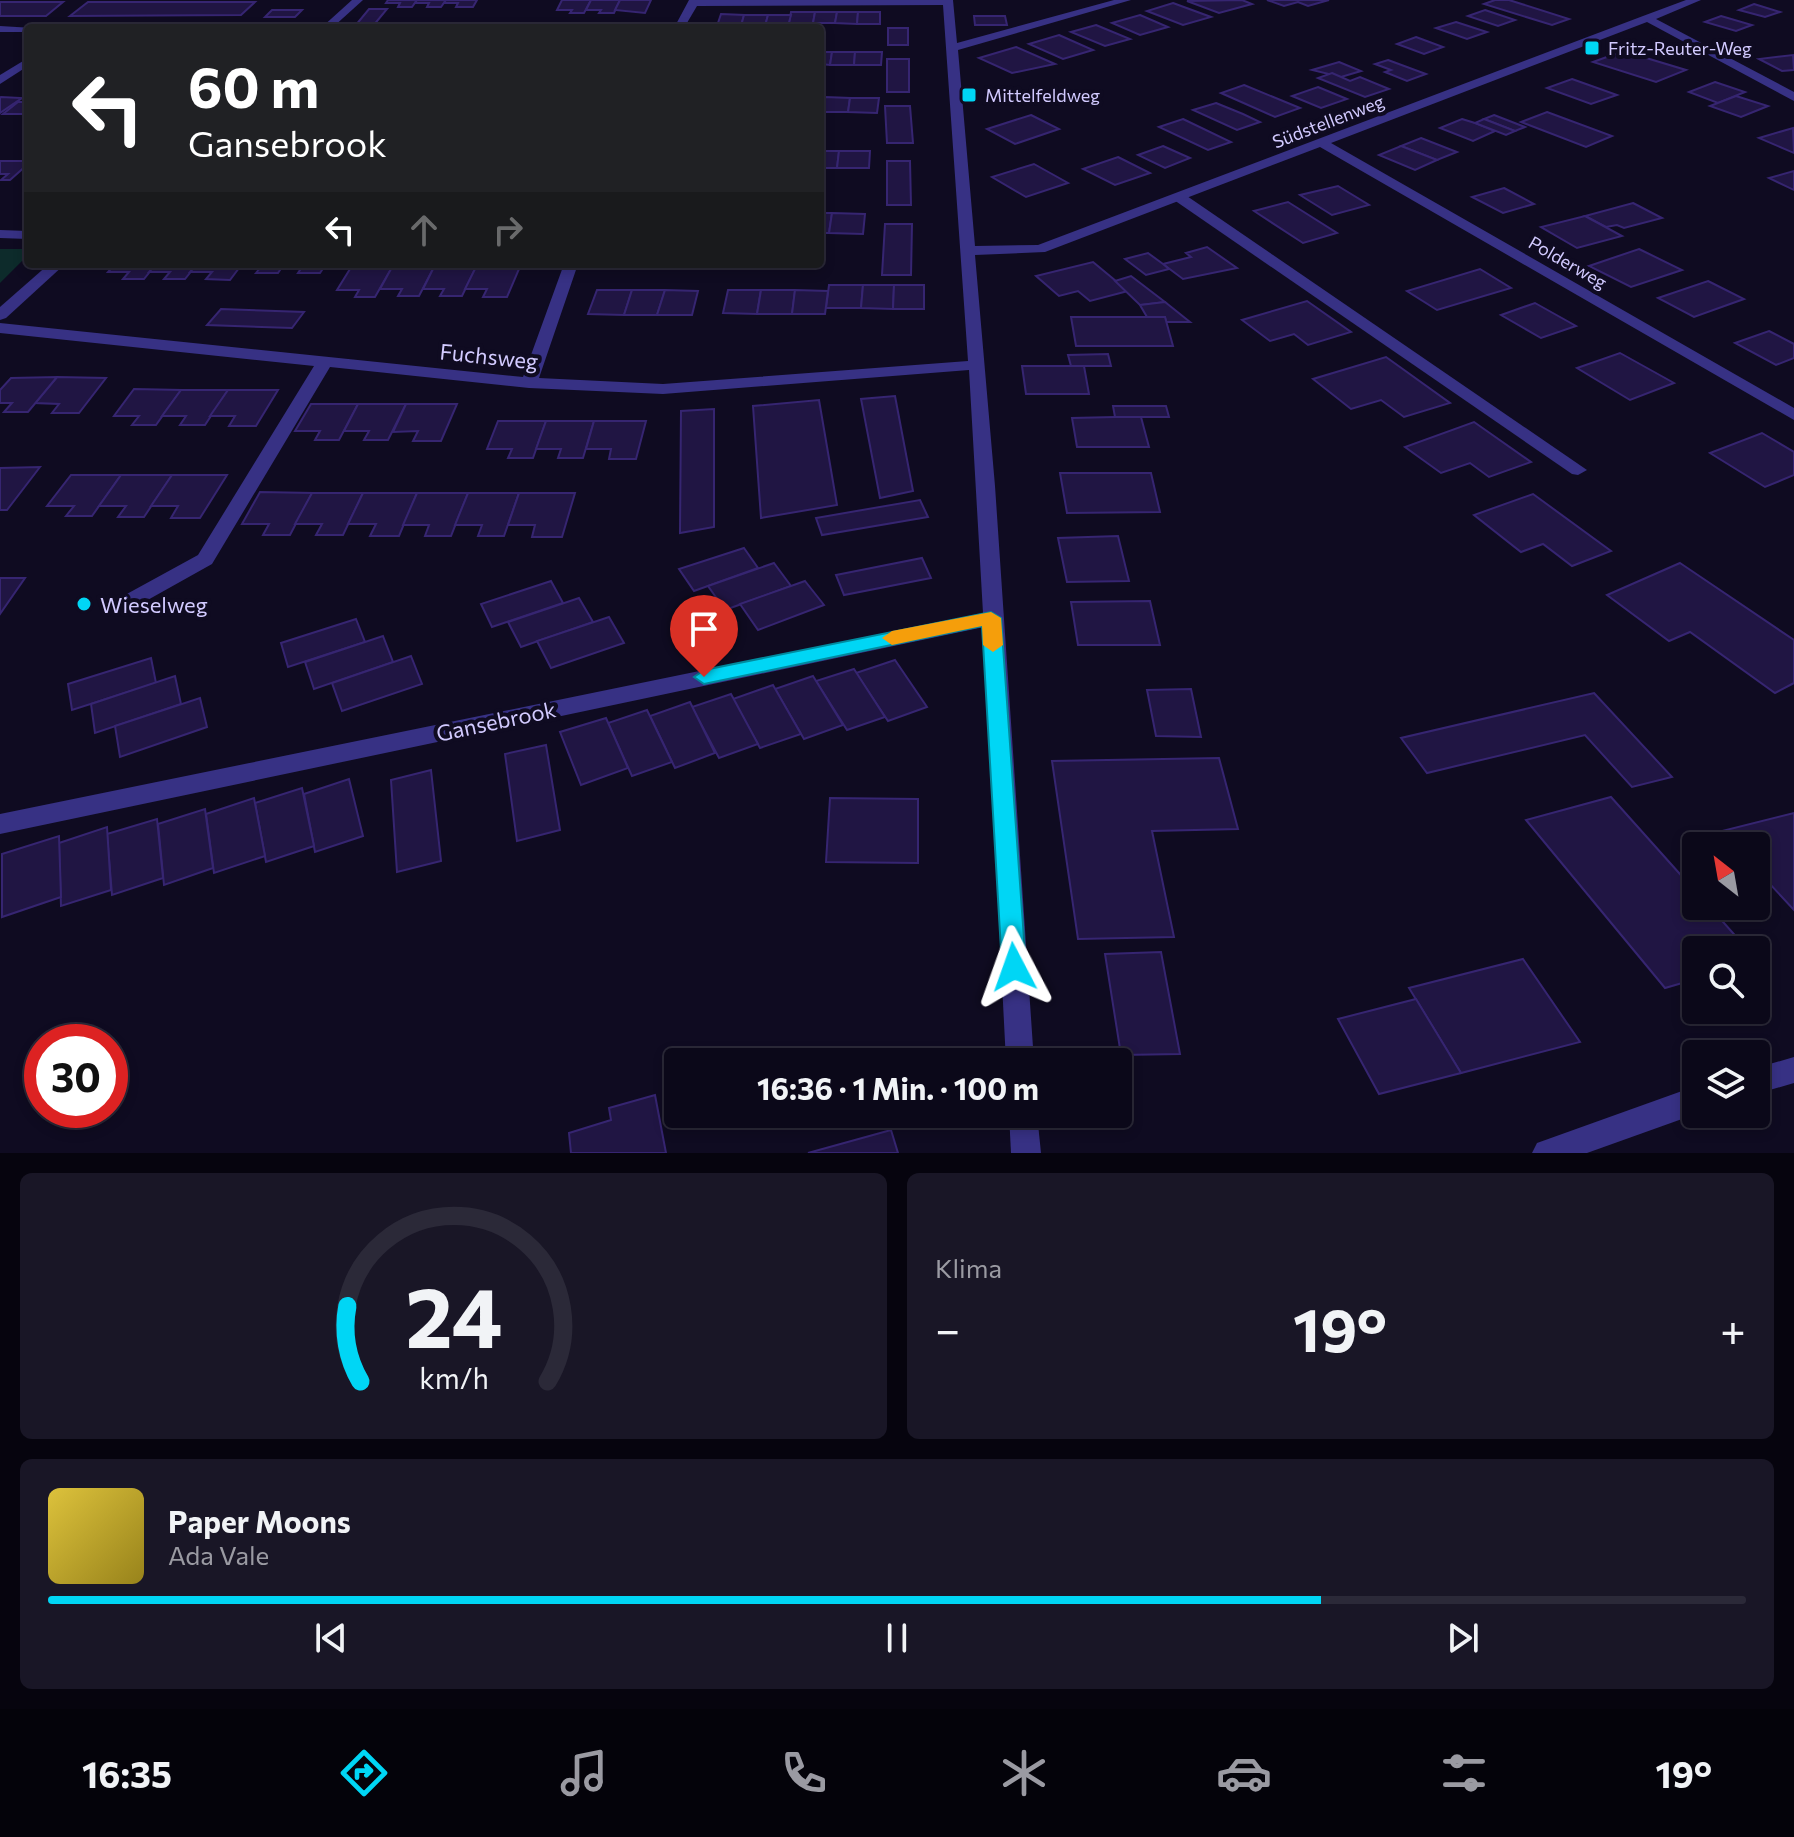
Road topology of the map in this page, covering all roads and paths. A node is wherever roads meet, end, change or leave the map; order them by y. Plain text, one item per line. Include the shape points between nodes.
1 (358, 0) edge
2 (1126, 0) edge
3 (1696, 0) edge
4 (694, 1) edge
5 (948, 1) edge
6 (1647, 18) junction
7 (331, 24) edge
8 (681, 24) edge
9 (0, 29) edge
10 (24, 29) edge
11 (952, 48) junction
12 (24, 64) edge
13 (0, 80) edge
14 (1794, 97) edge
15 (1322, 143) junction
16 (1179, 197) junction
17 (0, 234) edge
18 (24, 235) edge
19 (967, 251) junction
20 (53, 268) edge
21 (570, 268) edge
22 (0, 315) edge
23 (0, 328) edge
24 (326, 360) junction
25 (974, 365) junction
26 (529, 383) junction
27 (1794, 415) edge
28 (1578, 470) dead end
29 (121, 606) dead end
30 (991, 618) junction
31 (0, 824) edge
32 (1019, 1048) edge
33 (1794, 1070) edge
34 (1770, 1077) edge
35 (1682, 1105) edge
36 (1024, 1128) edge
37 (1026, 1153) edge
38 (1547, 1153) edge

1 - 7 street
2 - 11 street
3 - 6 street, Südstellenweg
4 - 5 street
4 - 8 street
5 - 11 street
6 - 14 street
6 - 15 street, Südstellenweg
9 - 10 street
11 - 19 street
12 - 13 street
15 - 16 street, Südstellenweg
15 - 27 street, Polderweg
16 - 19 street, Südstellenweg via 1040,249
16 - 28 street
17 - 18 street
19 - 25 street
20 - 22 street
21 - 26 street
23 - 24 street, Fuchsweg
24 - 26 street, Fuchsweg
24 - 29 street via 205,559
25 - 26 street, Fuchsweg via 663,389
25 - 30 street
30 - 31 street, Gansebrook
30 - 32 street
33 - 34 street
35 - 38 street
36 - 37 street

